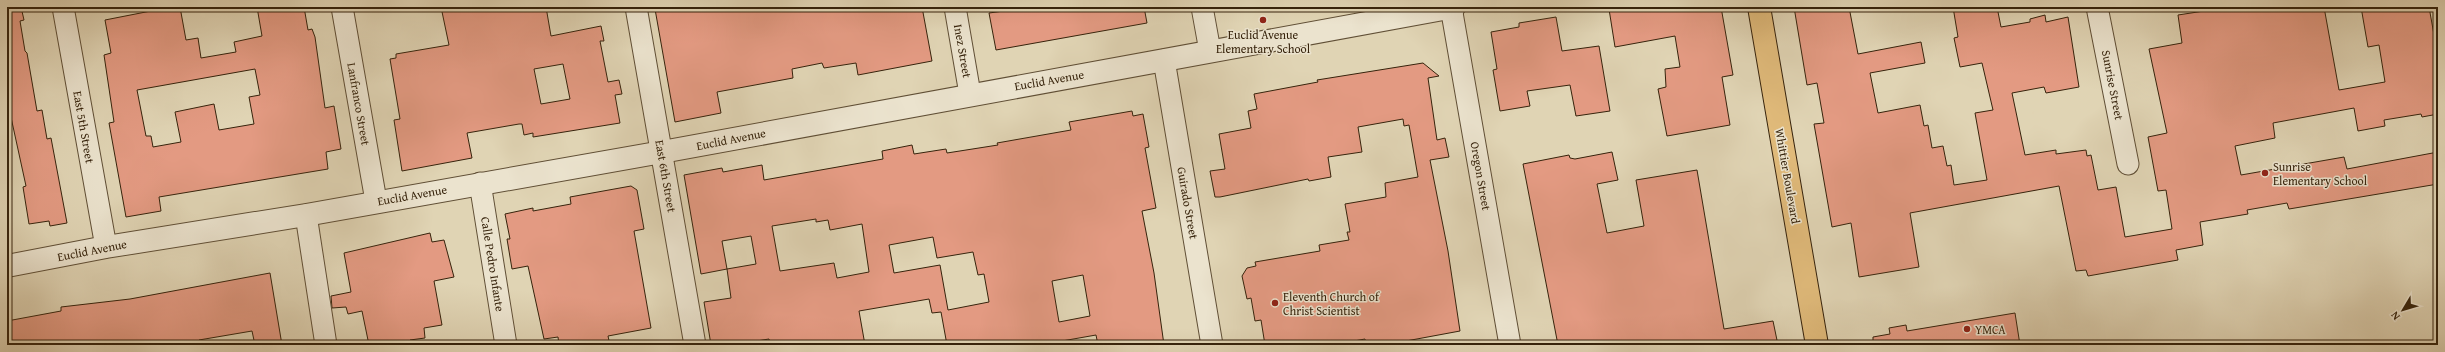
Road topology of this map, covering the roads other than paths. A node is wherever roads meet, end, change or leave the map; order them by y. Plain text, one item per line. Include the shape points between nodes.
1 (63, 7) edge
2 (342, 7) edge
3 (636, 7) edge
4 (955, 7) edge
5 (1202, 7) edge
6 (1452, 7) edge
7 (1759, 7) edge
8 (2097, 7) edge
9 (1210, 51) junction
10 (1164, 60) junction
11 (970, 94) junction
12 (662, 152) junction
13 (2128, 164) dead end
14 (480, 183) junction
15 (376, 201) junction
16 (306, 215) junction
17 (106, 247) junction
18 (7, 266) edge
19 (326, 345) edge
20 (506, 345) edge
21 (695, 345) edge
22 (1212, 345) edge
23 (1510, 345) edge
24 (1817, 345) edge

1 - 17 street, East 5th Street
2 - 15 street, Lanfranco Street
3 - 12 street, East 6th Street
4 - 11 street, Inez Street
5 - 9 street
6 - 9 street, Euclid Avenue
6 - 23 street, Oregon Street
7 - 24 main road, Whittier Boulevard
8 - 13 street, Sunrise Street
9 - 10 street, Euclid Avenue
10 - 11 street, Euclid Avenue
10 - 22 street, Guirado Street
11 - 12 street, Euclid Avenue
12 - 14 street, Euclid Avenue
12 - 21 street, East 6th Street
14 - 15 street, Euclid Avenue
14 - 20 street, Calle Pedro Infante
15 - 16 street, Euclid Avenue
16 - 17 street, Euclid Avenue
16 - 19 street
17 - 18 street, Euclid Avenue

